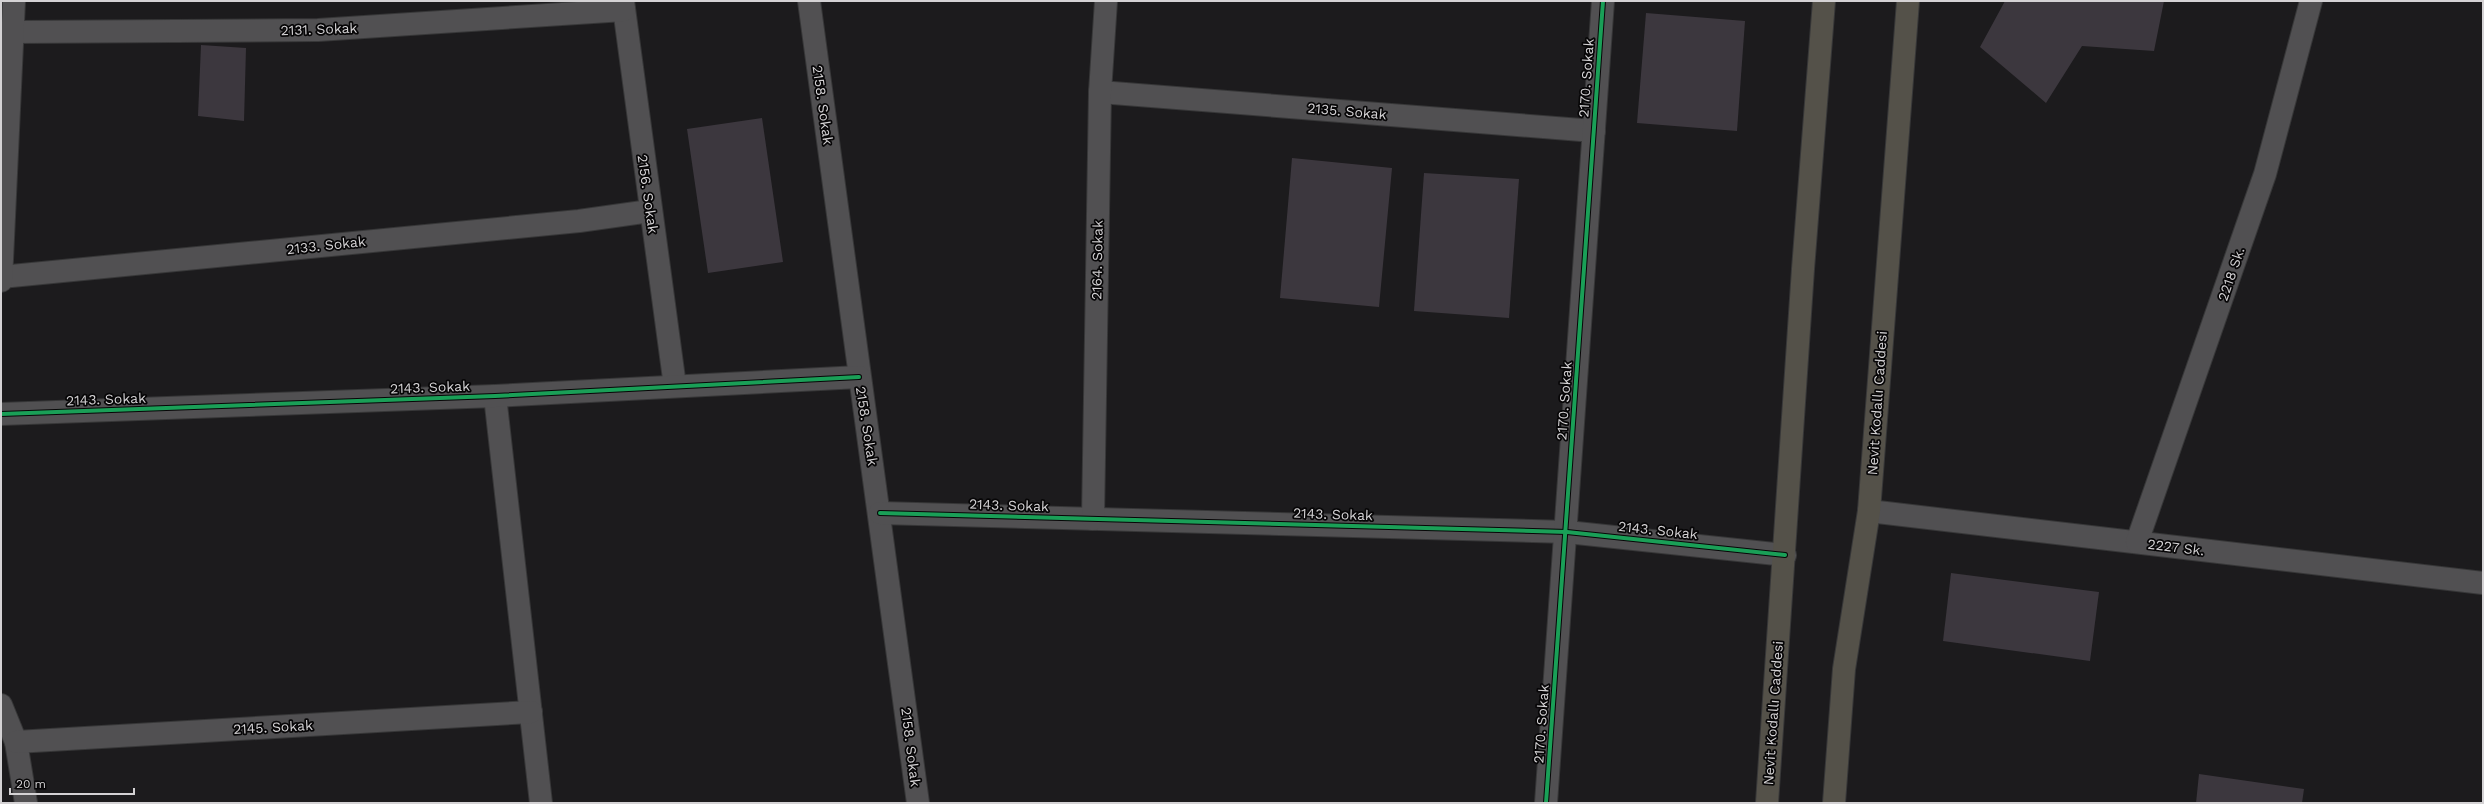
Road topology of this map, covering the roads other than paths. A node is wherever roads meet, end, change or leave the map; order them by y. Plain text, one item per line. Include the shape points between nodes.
1 (14, 1) edge
2 (809, 1) edge
3 (1106, 1) edge
4 (1603, 1) edge
5 (1824, 1) edge
6 (1908, 1) edge
7 (2311, 1) edge
8 (624, 6) edge
9 (13, 32) junction
10 (1100, 92) junction
11 (1594, 131) junction
12 (650, 211) junction
13 (1, 277) edge
14 (1, 281) edge
15 (859, 377) junction
16 (675, 386) junction
17 (495, 396) junction
18 (1, 414) edge
19 (1869, 511) junction
20 (880, 512) junction
21 (1093, 519) junction
22 (1567, 532) junction
23 (2137, 542) junction
24 (1785, 554) junction
25 (2483, 583) edge
26 (1, 705) edge
27 (531, 712) junction
28 (16, 742) junction
29 (26, 803) edge
30 (541, 803) edge
31 (918, 803) edge
32 (1546, 803) edge
33 (1767, 803) edge
34 (1834, 803) edge

1 - 9 street
2 - 15 street, 2158. Sokak
3 - 10 street, 2164. Sokak
4 - 11 street, 2170. Sokak
5 - 24 main road, Nevit Kodallı Caddesi via 1803,269
6 - 19 main road, Nevit Kodallı Caddesi
7 - 23 street, 2218 Sk. via 2265,174
8 - 9 street, 2131. Sokak via 318,30
8 - 12 street, 2156. Sokak
9 - 13 street
10 - 11 street, 2135. Sokak
10 - 21 street, 2164. Sokak
11 - 22 street, 2170. Sokak
12 - 13 street, 2133. Sokak via 579,221
12 - 16 street, 2156. Sokak
13 - 14 street
15 - 16 street, 2143. Sokak
15 - 20 street, 2158. Sokak
16 - 17 street, 2143. Sokak
17 - 18 street, 2143. Sokak
17 - 27 street
19 - 23 street, 2227 Sk.
19 - 34 main road, Nevit Kodallı Caddesi via 1844,669
20 - 21 street, 2143. Sokak
20 - 31 street, 2158. Sokak
21 - 22 street, 2143. Sokak
22 - 24 street, 2143. Sokak
22 - 32 street, 2170. Sokak
23 - 25 street, 2227 Sk.
24 - 33 main road, Nevit Kodallı Caddesi
26 - 28 street
27 - 28 street, 2145. Sokak
27 - 30 street
28 - 29 street

